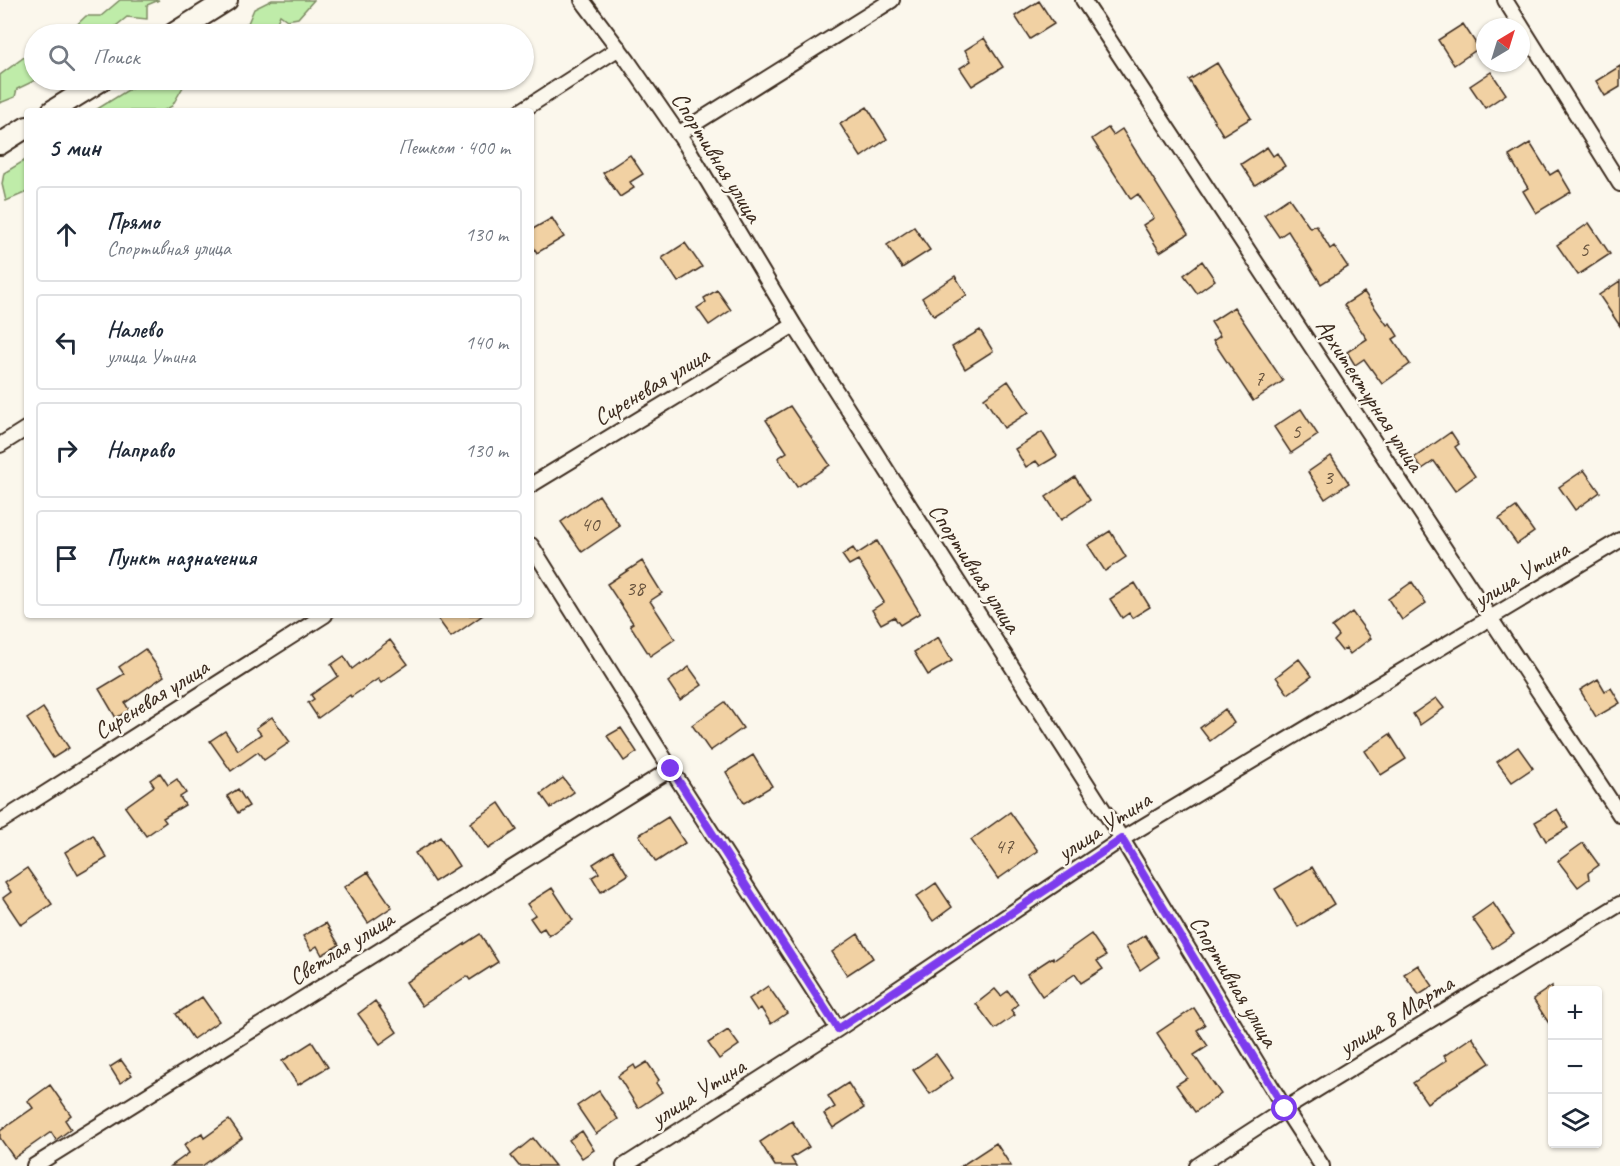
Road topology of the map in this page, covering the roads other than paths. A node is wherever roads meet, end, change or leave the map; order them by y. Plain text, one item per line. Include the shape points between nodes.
1 (227, 0) edge
2 (582, 0) edge
3 (892, 0) edge
4 (1083, 0) edge
5 (1505, 0) edge
6 (189, 24) edge
7 (619, 48) junction
8 (86, 90) edge
9 (57, 108) edge
10 (525, 108) edge
11 (24, 129) edge
12 (678, 134) junction
13 (0, 144) edge
14 (1620, 184) edge
15 (794, 326) junction
16 (24, 430) edge
17 (0, 445) edge
18 (534, 483) edge
19 (1620, 540) edge
20 (534, 550) edge
21 (320, 618) edge
22 (1490, 618) junction
23 (671, 769) junction
24 (1620, 815) edge
25 (0, 822) edge
26 (1122, 839) junction
27 (1620, 904) edge
28 (838, 1029) junction
29 (1285, 1109) junction
30 (34, 1166) edge
31 (624, 1166) edge
32 (1197, 1166) edge
33 (1322, 1166) edge

1 - 6 main road
2 - 7 street, Спортивная улица
3 - 12 street
4 - 22 street, Архитектурная улица
5 - 14 street
7 - 10 street
7 - 12 street, Спортивная улица
8 - 9 main road
11 - 13 main road
12 - 15 street, Спортивная улица
15 - 18 street, Сиреневая улица
15 - 26 street, Спортивная улица
16 - 17 street
19 - 22 street, улица Утина
20 - 23 street
21 - 25 street, Сиреневая улица
22 - 24 street, Архитектурная улица
22 - 26 street, улица Утина
23 - 28 street
23 - 30 street, Светлая улица
26 - 28 street, улица Утина
26 - 29 street, Спортивная улица
27 - 29 street, улица 8 Марта
28 - 31 street, улица Утина
29 - 32 street, улица 8 Марта
29 - 33 street, Спортивная улица

